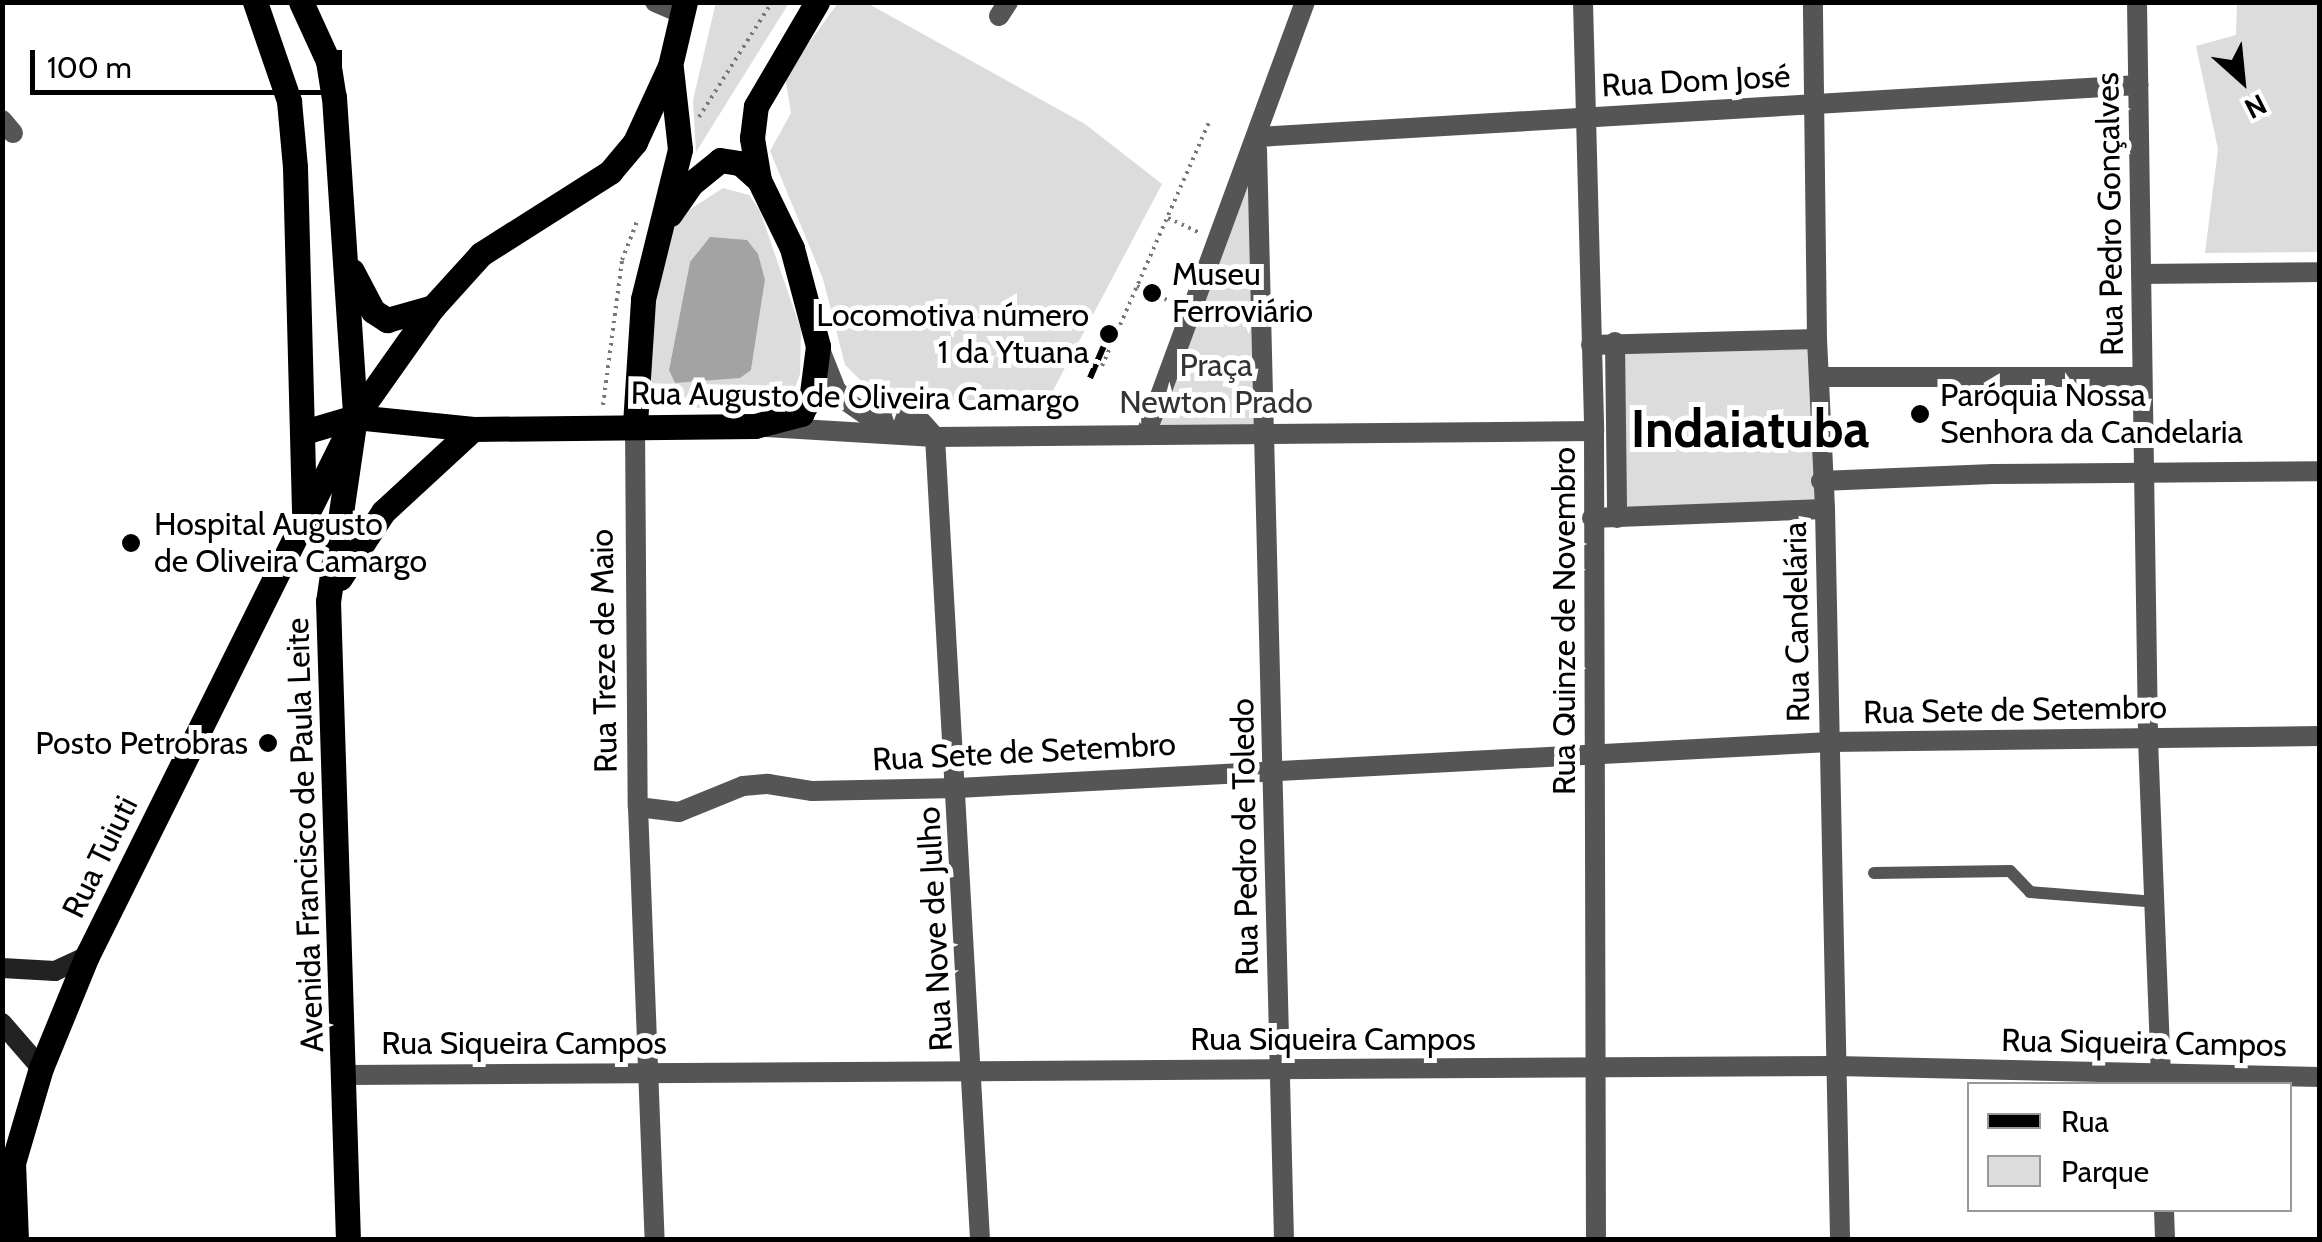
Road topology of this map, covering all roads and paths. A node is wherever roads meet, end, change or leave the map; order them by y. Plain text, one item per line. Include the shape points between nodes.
1 (255, 2) edge
2 (300, 2) edge
3 (656, 2) edge
4 (817, 2) edge
5 (1306, 2) edge
6 (1583, 2) edge
7 (1813, 2) edge
8 (2137, 2) edge
9 (688, 6) edge
10 (670, 66) junction
11 (2138, 84) junction
12 (1814, 104) junction
13 (1585, 117) junction
14 (1209, 122) dead end
15 (1256, 137) junction
16 (759, 180) junction
17 (1167, 218) junction
18 (660, 229) junction
19 (1218, 242) junction
20 (348, 265) junction
21 (2320, 272) edge
22 (2141, 274) junction
23 (1137, 286) junction
24 (432, 307) junction
25 (1192, 311) junction
26 (1818, 339) junction
27 (1615, 342) junction
28 (1591, 345) junction
29 (818, 346) junction
30 (1102, 366) dead end
31 (1819, 377) junction
32 (2142, 377) junction
33 (355, 418) junction
34 (635, 424) junction
35 (756, 426) junction
36 (473, 428) junction
37 (1594, 430) junction
38 (304, 432) junction
39 (1264, 433) junction
40 (1146, 434) junction
41 (935, 437) junction
42 (2320, 470) edge
43 (2144, 473) junction
44 (1822, 481) junction
45 (1825, 509) junction
46 (1592, 518) junction
47 (1617, 518) junction
48 (304, 521) junction
49 (328, 601) junction
50 (2320, 736) edge
51 (2148, 738) junction
52 (1830, 742) junction
53 (1594, 752) junction
54 (1273, 768) junction
55 (958, 788) junction
56 (638, 807) junction
57 (1874, 873) dead end
58 (2156, 902) junction
59 (87, 956) junction
60 (2, 968) edge
61 (2, 1023) edge
62 (1596, 1066) junction
63 (1836, 1066) junction
64 (41, 1068) junction
65 (972, 1070) junction
66 (1281, 1070) junction
67 (648, 1072) junction
68 (348, 1075) junction
69 (2320, 1077) edge
70 (2161, 1079) edge
71 (2164, 1212) edge
72 (16, 1240) edge
73 (348, 1240) edge
74 (656, 1240) edge
75 (980, 1240) edge
76 (1284, 1240) edge
77 (1596, 1240) edge
78 (1840, 1240) edge
79 (2164, 1240) edge

1 - 38 main road via 289,101
2 - 20 main road, Avenida Francisco de Paula Leite via 328,61
3 - 9 street
4 - 16 main road via 756,106 752,138
5 - 15 street
6 - 13 street, Rua Quinze de Novembro
7 - 12 street, Rua Candelária
8 - 11 street, Rua Pedro Gonçalves
9 - 10 main road
10 - 18 main road, Rua Treze de Maio via 680,149
10 - 24 main road, Rua Tuiuti via 636,142 610,172 481,254
11 - 12 street, Rua Dom José
11 - 22 street, Rua Pedro Gonçalves
12 - 13 street, Rua Dom José
12 - 26 street, Rua Candelária
13 - 15 street, Rua Dom José
13 - 28 street, Rua Quinze de Novembro
14 - 17 path
15 - 19 street
15 - 39 street
16 - 18 main road via 740,162 720,160 692,183
16 - 29 main road via 792,248
17 - 19 path
17 - 23 path
18 - 34 main road, Rua Treze de Maio via 643,300
19 - 25 street
20 - 24 main road via 373,311 387,320
20 - 33 main road, Avenida Francisco de Paula Leite
21 - 22 street
22 - 32 street, Rua Pedro Gonçalves
23 - 25 path
23 - 30 path
24 - 33 main road, Rua Tuiuti
25 - 40 street
26 - 27 street
26 - 31 street, Rua Candelária
27 - 28 street
27 - 47 street
28 - 37 street, Rua Quinze de Novembro
29 - 35 main road via 802,414
29 - 41 street via 848,403 866,415 919,419
31 - 32 street
31 - 44 street, Rua Candelária
32 - 43 street, Rua Pedro Gonçalves
33 - 36 main road, Rua Augusto de Oliveira Camargo
33 - 38 main road
33 - 48 main road, Rua Tuiuti
33 - 49 main road, Avenida Francisco de Paula Leite
34 - 35 main road, Rua Augusto de Oliveira Camargo
34 - 36 main road, Rua Augusto de Oliveira Camargo
34 - 56 street, Rua Treze de Maio
35 - 41 street, Rua Augusto de Oliveira Camargo
36 - 49 main road via 384,512
37 - 39 street, Rua Augusto de Oliveira Camargo
37 - 46 street, Rua Quinze de Novembro
38 - 48 main road
39 - 40 street, Rua Augusto de Oliveira Camargo
39 - 54 street, Rua Pedro de Toledo
40 - 41 street, Rua Augusto de Oliveira Camargo
41 - 55 street, Rua Nove de Julho
42 - 43 street
43 - 44 street
43 - 51 street, Rua Pedro Gonçalves
44 - 45 street, Rua Candelária
45 - 47 street
45 - 52 street, Rua Candelária
46 - 47 street
46 - 53 street, Rua Quinze de Novembro
48 - 59 main road, Rua Tuiuti
49 - 68 main road, Avenida Francisco de Paula Leite
50 - 51 street, Rua Sete de Setembro
51 - 52 street, Rua Sete de Setembro
51 - 58 street, Rua Pedro Gonçalves
52 - 53 street, Rua Sete de Setembro
52 - 63 street, Rua Candelária
53 - 54 street, Rua Sete de Setembro
53 - 62 street, Rua Quinze de Novembro
54 - 55 street, Rua Sete de Setembro
54 - 66 street, Rua Pedro de Toledo
55 - 56 street, Rua Sete de Setembro via 812,791 768,784 743,786 679,812
55 - 65 street, Rua Nove de Julho
56 - 67 street, Rua Treze de Maio
57 - 58 lane via 2010,871 2030,892
58 - 70 street, Rua Pedro Gonçalves
59 - 60 main road via 55,971
59 - 64 main road, Rua Tuiuti
61 - 64 main road
62 - 63 street, Rua Siqueira Campos
62 - 66 street, Rua Siqueira Campos
62 - 77 street, Rua Quinze de Novembro
63 - 70 street, Rua Siqueira Campos
63 - 78 street, Rua Candelária
64 - 72 main road, Rua Tuiuti via 13,1163
65 - 66 street, Rua Siqueira Campos
65 - 67 street, Rua Siqueira Campos
65 - 75 street, Rua Nove de Julho
66 - 76 street, Rua Pedro de Toledo
67 - 68 street, Rua Siqueira Campos
67 - 74 street, Rua Treze de Maio
68 - 73 main road, Avenida Francisco de Paula Leite
69 - 70 street, Rua Siqueira Campos
71 - 79 street

